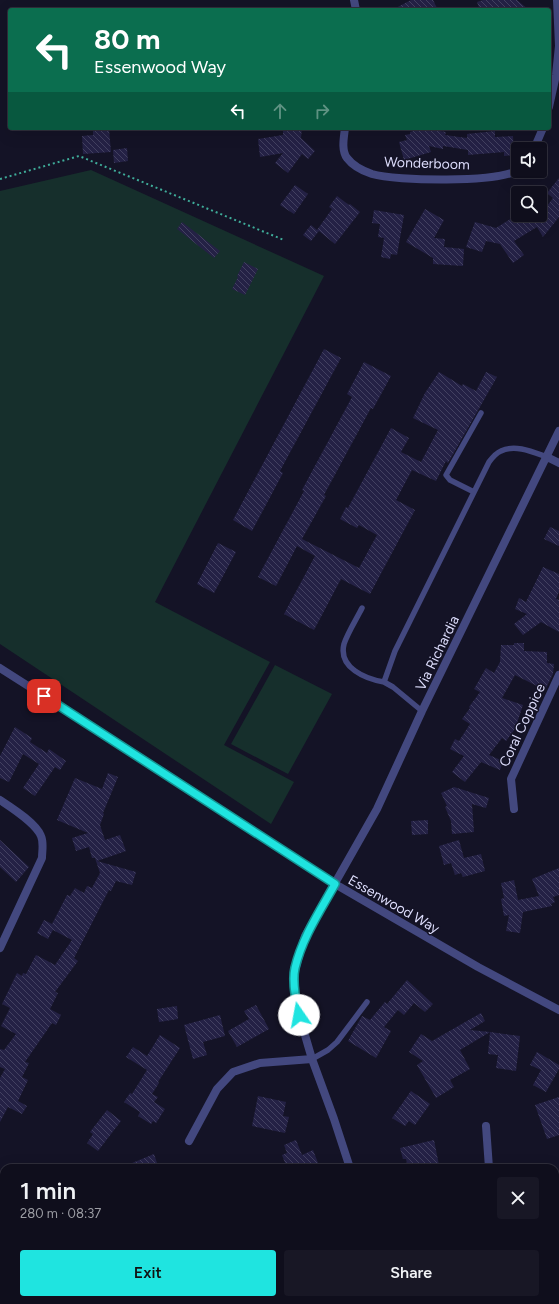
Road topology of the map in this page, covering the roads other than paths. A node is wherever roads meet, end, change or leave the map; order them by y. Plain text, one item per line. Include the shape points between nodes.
1 (557, 0) edge
2 (559, 46) edge
3 (551, 98) edge
4 (346, 130) edge
5 (542, 130) edge
6 (537, 142) edge
7 (511, 173) edge
8 (481, 412) dead end
9 (559, 431) edge
10 (546, 457) junction
11 (559, 463) edge
12 (474, 492) junction
13 (362, 608) dead end
14 (0, 668) edge
15 (559, 675) edge
16 (384, 682) junction
17 (422, 711) junction
18 (0, 800) edge
19 (514, 810) dead end
20 (335, 884) junction
21 (0, 948) edge
22 (367, 1002) dead end
23 (559, 1010) edge
24 (312, 1059) junction
25 (486, 1126) dead end
26 (189, 1141) dead end
27 (349, 1164) edge
28 (489, 1164) edge

1 - 2 street
2 - 3 street
4 - 7 street, Wonderboom via 345,156 355,166 372,174 422,179 470,179
5 - 6 street
8 - 12 lane via 446,475 450,480
9 - 10 street, Via Richardia
10 - 11 street
10 - 12 lane via 512,448 500,451 489,462
10 - 17 street, Via Richardia
12 - 16 lane via 395,650
13 - 16 lane via 344,644 343,652 352,668 360,675
14 - 20 street, Essenwood Way
15 - 19 street, Coral Coppice via 511,779
16 - 17 lane
17 - 20 street, Via Richardia via 377,809
18 - 21 street via 33,825 41,835 43,845 42,858
20 - 23 street, Essenwood Way via 478,968
20 - 24 street, Via Richardia via 305,936 295,970 295,1001
22 - 24 lane via 337,1042
24 - 26 street via 260,1064 233,1072 217,1089
24 - 27 street, Via Richardia
25 - 28 street

